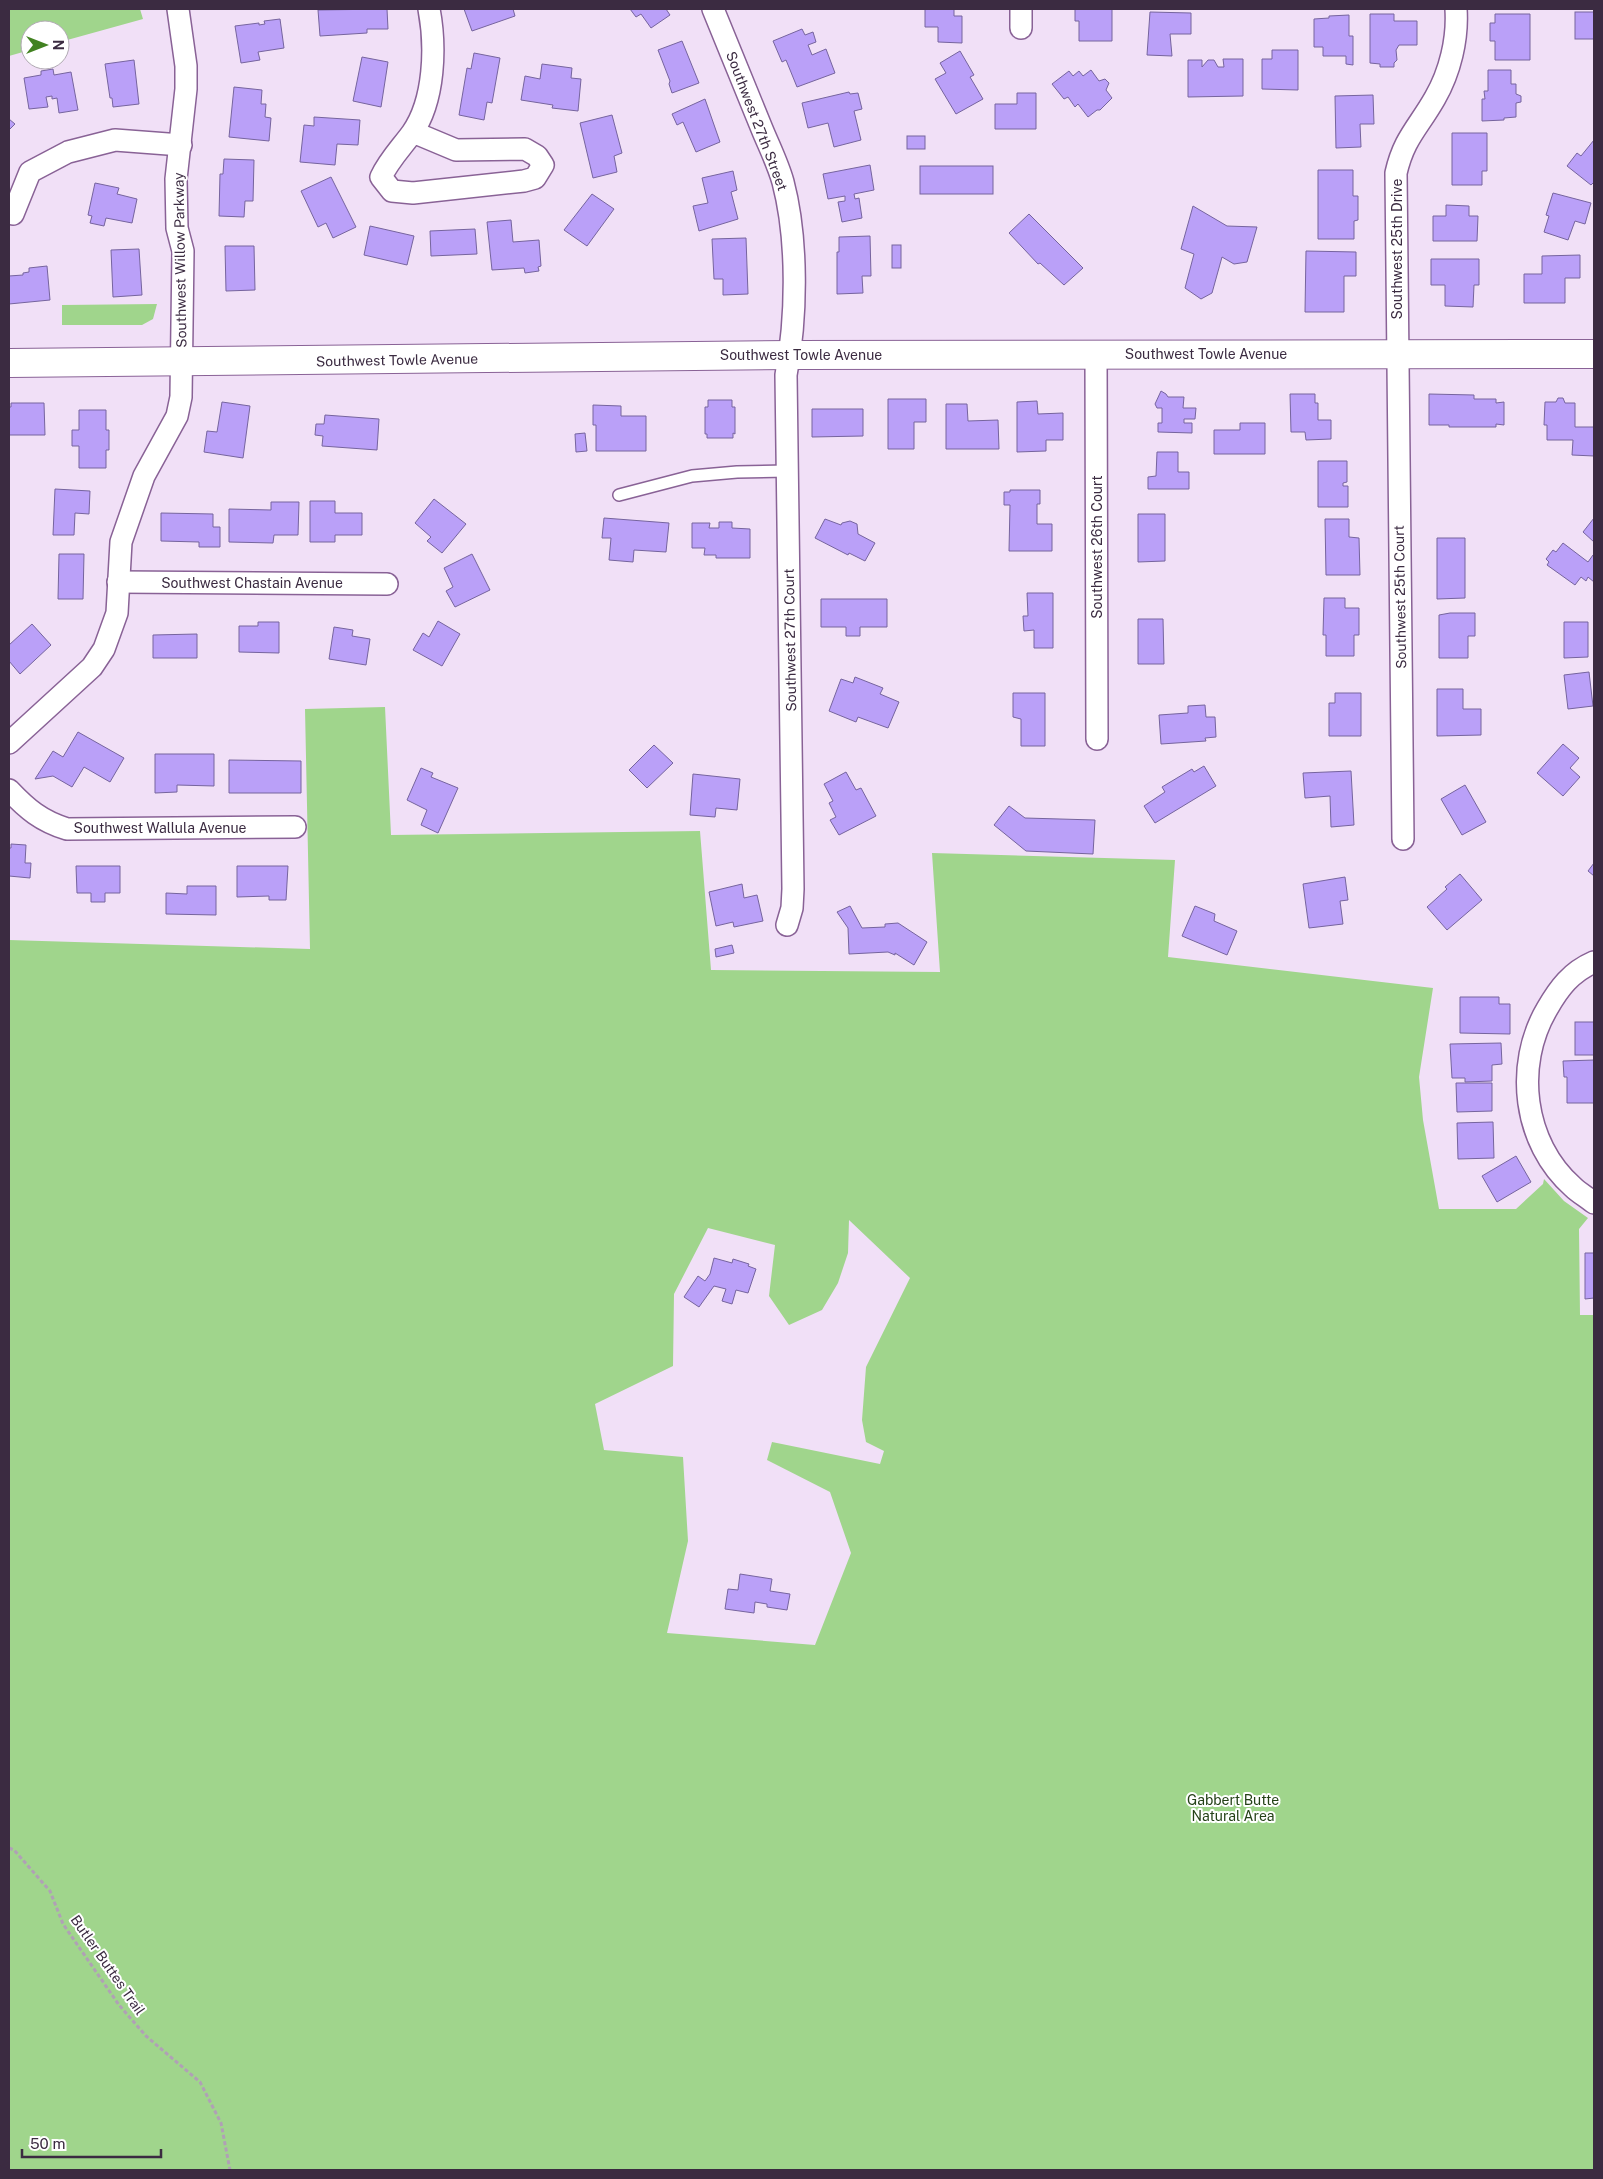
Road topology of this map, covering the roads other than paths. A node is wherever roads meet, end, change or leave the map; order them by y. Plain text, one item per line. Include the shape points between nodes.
1 (178, 9) edge
2 (429, 9) edge
3 (713, 9) edge
4 (1456, 9) edge
5 (413, 132) junction
6 (181, 145) junction
7 (13, 214) dead end
8 (1096, 354) junction
9 (1397, 354) junction
10 (1594, 354) edge
11 (790, 355) junction
12 (182, 362) junction
13 (9, 363) edge
14 (787, 471) junction
15 (619, 495) dead end
16 (118, 582) junction
17 (387, 584) dead end
18 (1097, 739) dead end
19 (9, 743) edge
20 (9, 790) edge
21 (296, 827) dead end
22 (1403, 840) dead end
23 (787, 925) dead end
24 (1594, 962) edge
25 (1594, 1203) edge

1 - 6 street, Southwest Willow Parkway via 186,66
2 - 5 street via 433,31 432,73 426,100
3 - 11 street, Southwest 27th Street via 783,180 791,218 793,258
4 - 9 street, Southwest 25th Drive via 1455,35 1445,77 1401,152 1396,173
5 - 5 street via 388,162 381,177 392,191 413,194 524,181 535,178 543,165 538,156 525,149 456,150
6 - 7 street via 115,140 68,152 30,172
6 - 12 street, Southwest Willow Parkway via 176,179 177,228 183,251
8 - 9 main road, Southwest Towle Avenue
8 - 11 main road, Southwest Towle Avenue
8 - 18 street, Southwest 26th Court
9 - 10 main road, Southwest Towle Avenue
9 - 22 street, Southwest 25th Court
11 - 12 main road, Southwest Towle Avenue
11 - 14 street, Southwest 27th Court via 786,375
12 - 13 main road, Southwest Towle Avenue
12 - 16 street, Southwest Willow Parkway via 177,416 144,476 134,502 121,542
14 - 15 lane via 692,476
14 - 23 street, Southwest 27th Court via 793,889
16 - 17 street, Southwest Chastain Avenue
16 - 19 street, Southwest Willow Parkway via 117,614 104,649 92,667
20 - 21 street, Southwest Wallula Avenue via 27,809 48,823 67,829
24 - 25 street via 1568,978 1540,1019 1528,1062 1527,1082 1528,1105 1541,1145 1572,1186

